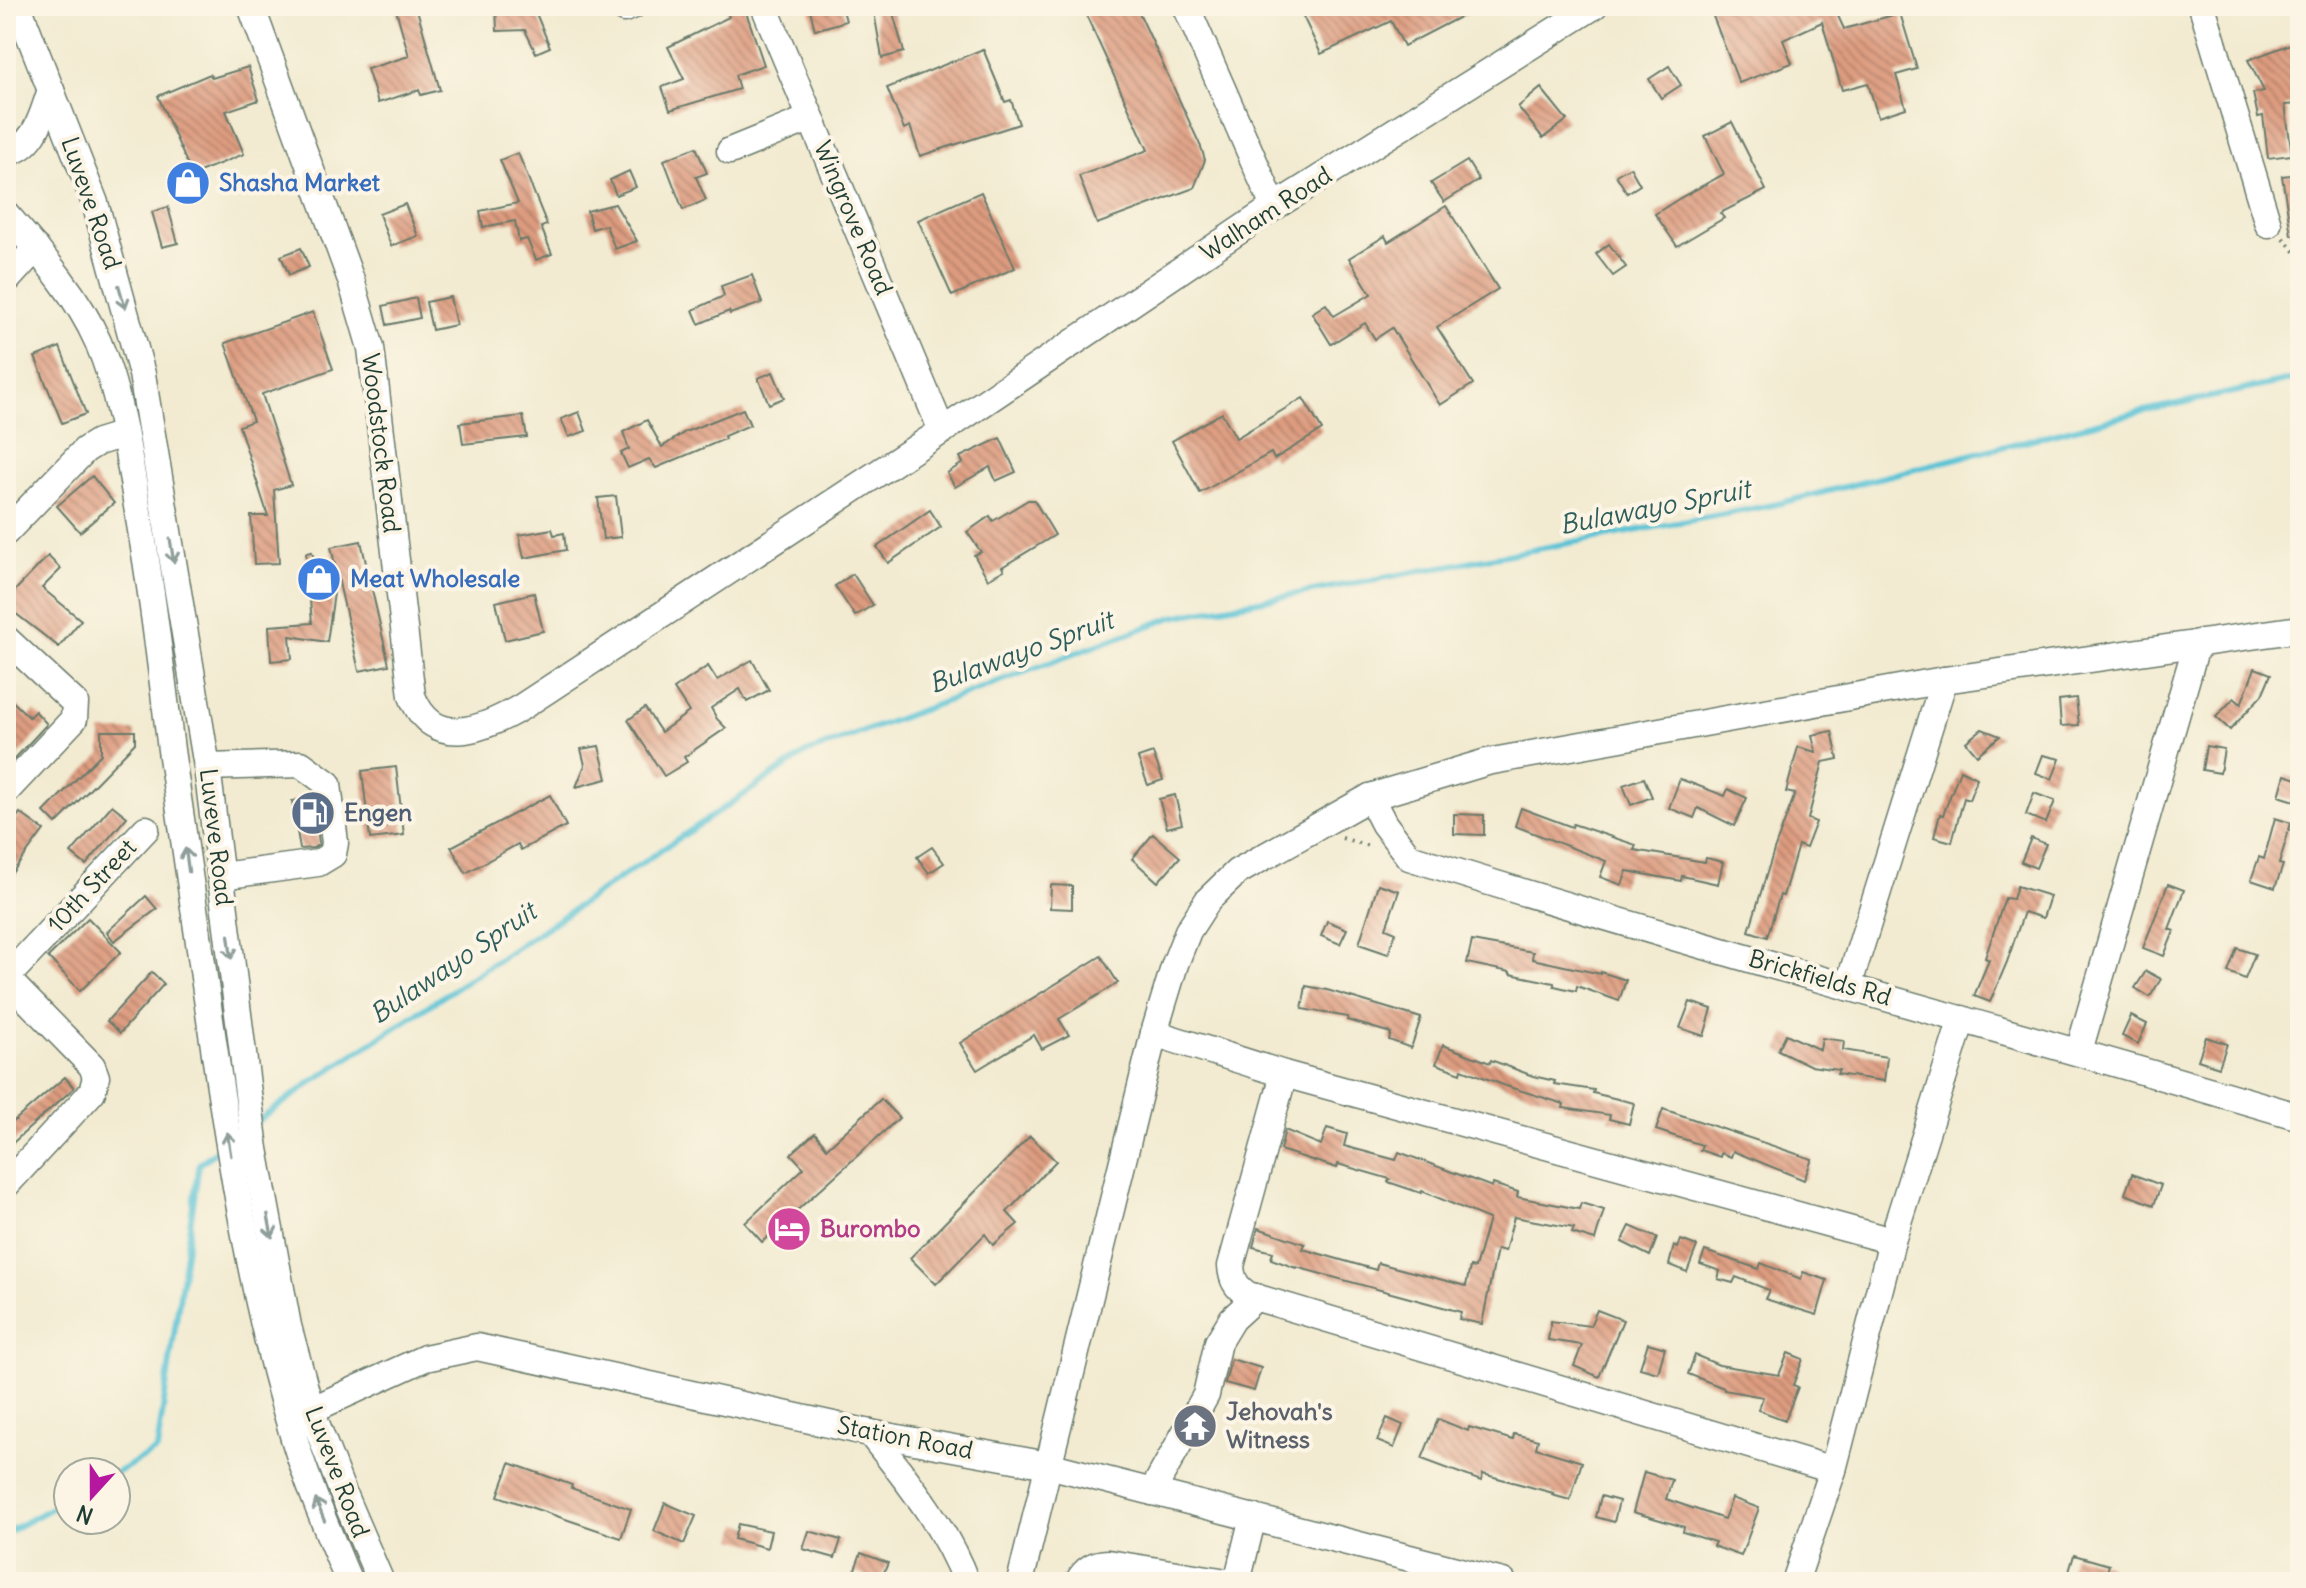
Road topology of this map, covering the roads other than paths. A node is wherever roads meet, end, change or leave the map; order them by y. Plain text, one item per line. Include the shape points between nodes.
1 (18, 6) edge
2 (251, 6) edge
3 (764, 6) edge
4 (1186, 6) edge
5 (1594, 6) edge
6 (2202, 6) edge
7 (1562, 14) edge
8 (51, 90) junction
9 (811, 118) junction
10 (730, 151) dead end
11 (6, 153) edge
12 (1274, 207) junction
13 (6, 214) edge
14 (2268, 224) dead end
15 (36, 248) junction
16 (6, 281) edge
17 (942, 431) junction
18 (124, 434) junction
19 (6, 532) edge
20 (2300, 629) edge
21 (6, 639) edge
22 (2197, 643) junction
23 (1944, 680) junction
24 (207, 767) junction
25 (6, 791) edge
26 (1370, 797) junction
27 (146, 829) dead end
28 (221, 876) junction
29 (6, 978) edge
30 (1848, 987) junction
31 (1962, 1019) junction
32 (1154, 1033) junction
33 (2079, 1051) junction
34 (1284, 1074) junction
35 (2300, 1117) edge
36 (6, 1185) edge
37 (1892, 1241) junction
38 (1256, 1297) junction
39 (311, 1410) junction
40 (870, 1433) junction
41 (1048, 1465) junction
42 (1833, 1470) junction
43 (1152, 1492) junction
44 (1253, 1517) junction
45 (349, 1582) edge
46 (381, 1582) edge
47 (966, 1582) edge
48 (1020, 1582) edge
49 (1078, 1582) edge
50 (1227, 1582) edge
51 (1237, 1582) edge
52 (1503, 1582) edge
53 (1795, 1582) edge

1 - 8 street, Luveve Road
2 - 17 street, Woodstock Road via 371,348 412,696 418,712 432,724 464,732 494,723
3 - 9 street, Wingrove Road
4 - 12 street
5 - 7 street, Walham Road
6 - 14 street
7 - 12 street, Walham Road
8 - 11 street via 27,143
8 -> 24 street, Luveve Road via 95,203 142,374
9 - 10 street
9 - 17 street, Wingrove Road
12 - 17 street, Walham Road
13 - 15 street, Luveve Road
15 - 16 street
15 - 18 street, Luveve Road via 97,340
18 - 19 street via 85,450
45 -> 18 street, Luveve Road via 293,1438 236,1186
20 - 22 street
21 - 25 street via 75,703 76,711
22 - 23 street
22 - 33 street
23 - 26 street via 1487,762
23 - 30 street
24 - 28 street, Luveve Road
24 - 28 street via 301,764 328,784 333,854 318,863
26 - 30 street, Brickfields Rd via 1409,857
26 - 32 street via 1237,872 1208,900 1188,931
27 - 29 street, 10th Street
28 -> 39 street, Luveve Road via 255,1149 288,1326
29 - 36 street via 92,1066 96,1077 92,1092
30 - 31 street, Brickfields Rd
31 - 33 street, Brickfields Rd
31 - 37 street
32 - 34 street
32 - 41 street
33 - 35 street, Brickfields Rd
34 - 37 street
34 - 38 street via 1231,1266 1240,1290
37 - 42 street
38 - 42 street
38 - 43 street via 1232,1319 1218,1342 1206,1395
39 - 40 street, Station Road via 425,1358 477,1347
39 - 46 street, Luveve Road
40 - 41 street, Station Road
40 - 47 street via 918,1494 956,1555
41 - 43 street, Station Road
41 - 48 street
42 - 53 street
43 - 44 street, Station Road
44 - 51 street
44 - 52 street, Station Road
49 - 50 street via 1086,1570 1108,1563

